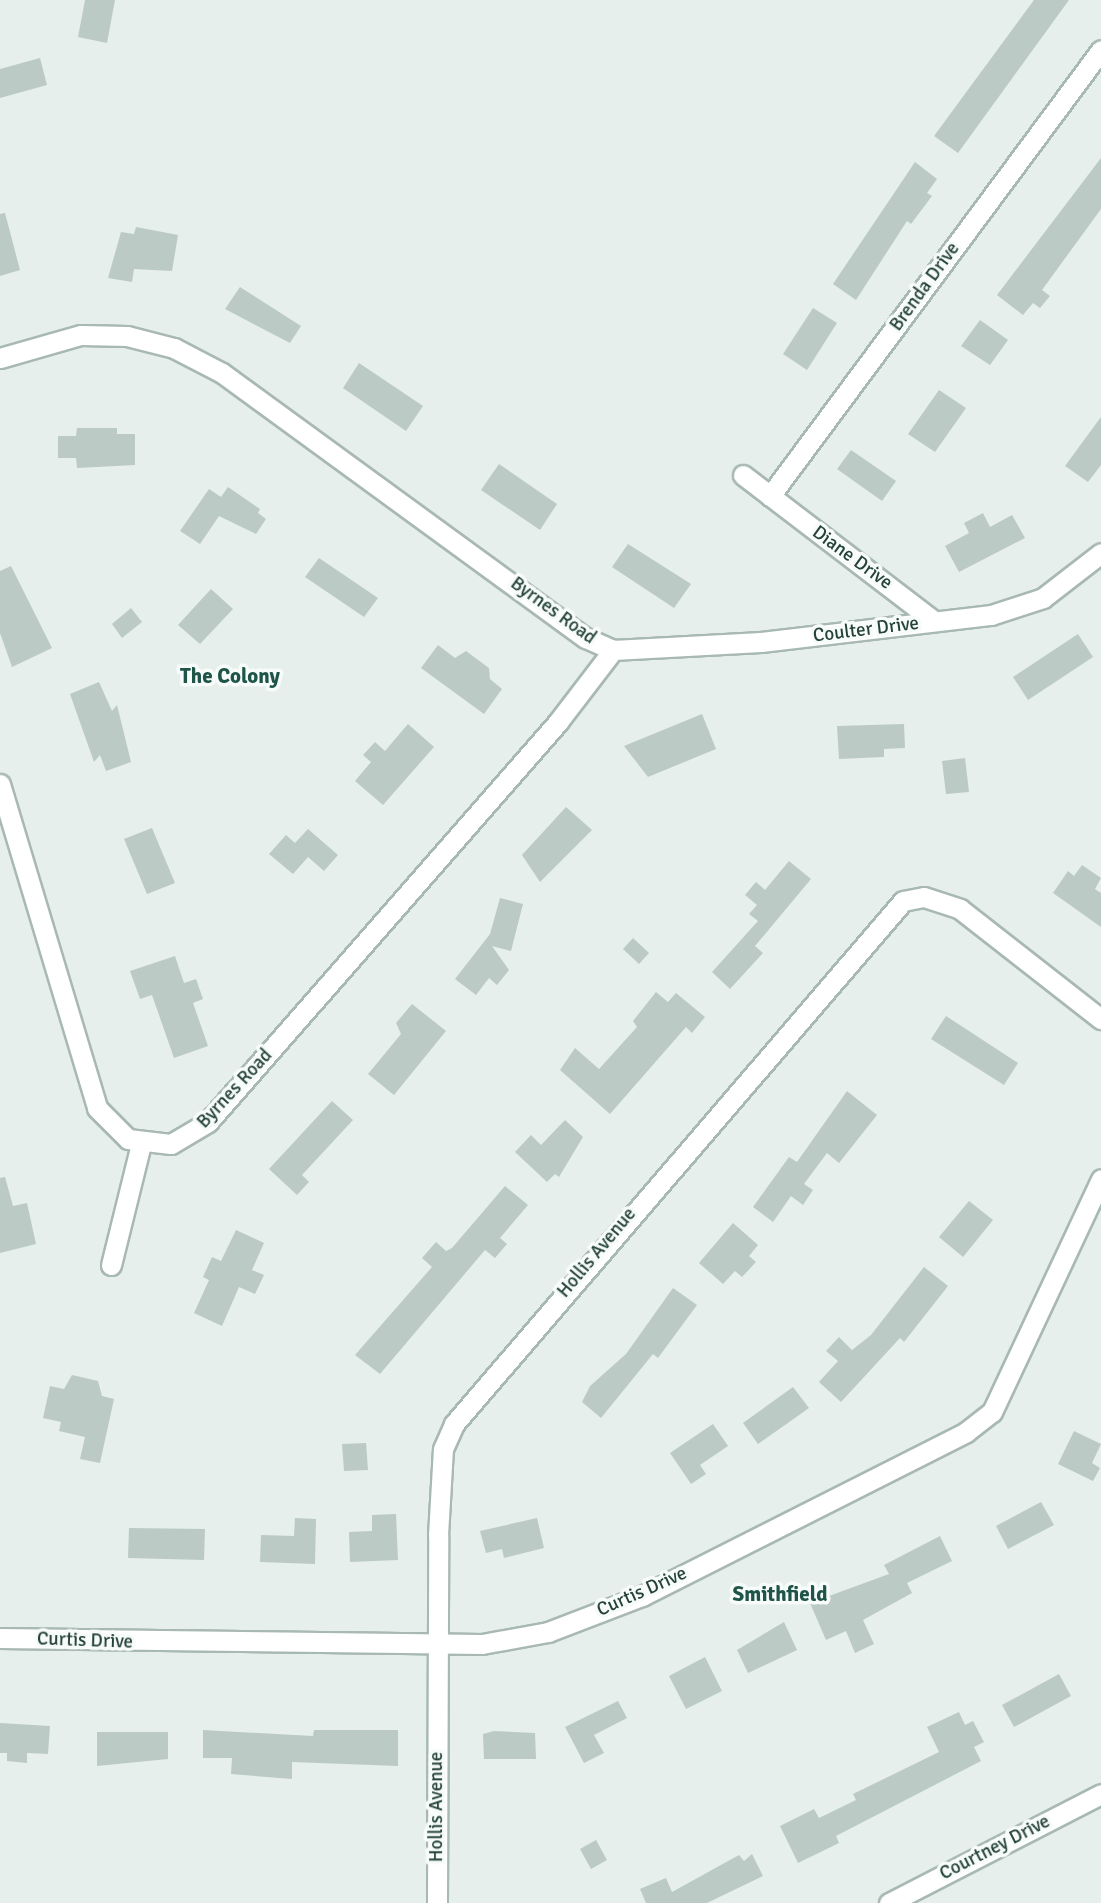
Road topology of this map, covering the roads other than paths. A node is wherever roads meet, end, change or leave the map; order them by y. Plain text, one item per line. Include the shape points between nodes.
1 (1101, 50) edge
2 (0, 358) edge
3 (743, 475) dead end
4 (770, 496) junction
5 (1101, 553) edge
6 (934, 621) junction
7 (613, 650) junction
8 (0, 784) edge
9 (1101, 1019) edge
10 (141, 1144) junction
11 (1101, 1179) edge
12 (111, 1265) dead end
13 (0, 1638) edge
14 (438, 1646) junction
15 (1101, 1794) edge
16 (437, 1903) edge
17 (889, 1903) edge

1 - 4 street, Brenda Drive
2 - 7 street, Byrnes Road via 81,335 127,336 174,348 222,373 586,638
3 - 4 street
4 - 6 street, Diane Drive
5 - 6 street, Coulter Drive via 1043,598 991,615
6 - 7 street, Coulter Drive via 761,642
7 - 10 street, Byrnes Road via 558,722 208,1122 178,1142
8 - 10 street via 97,1108 116,1131
9 - 14 street, Hollis Avenue via 960,909 924,897 903,901 454,1424 442,1463
10 - 12 street
11 - 14 street, Curtis Drive via 1002,1399 979,1423 642,1596 548,1632
13 - 14 street, Curtis Drive
14 - 16 street, Hollis Avenue
15 - 17 street, Courtney Drive

